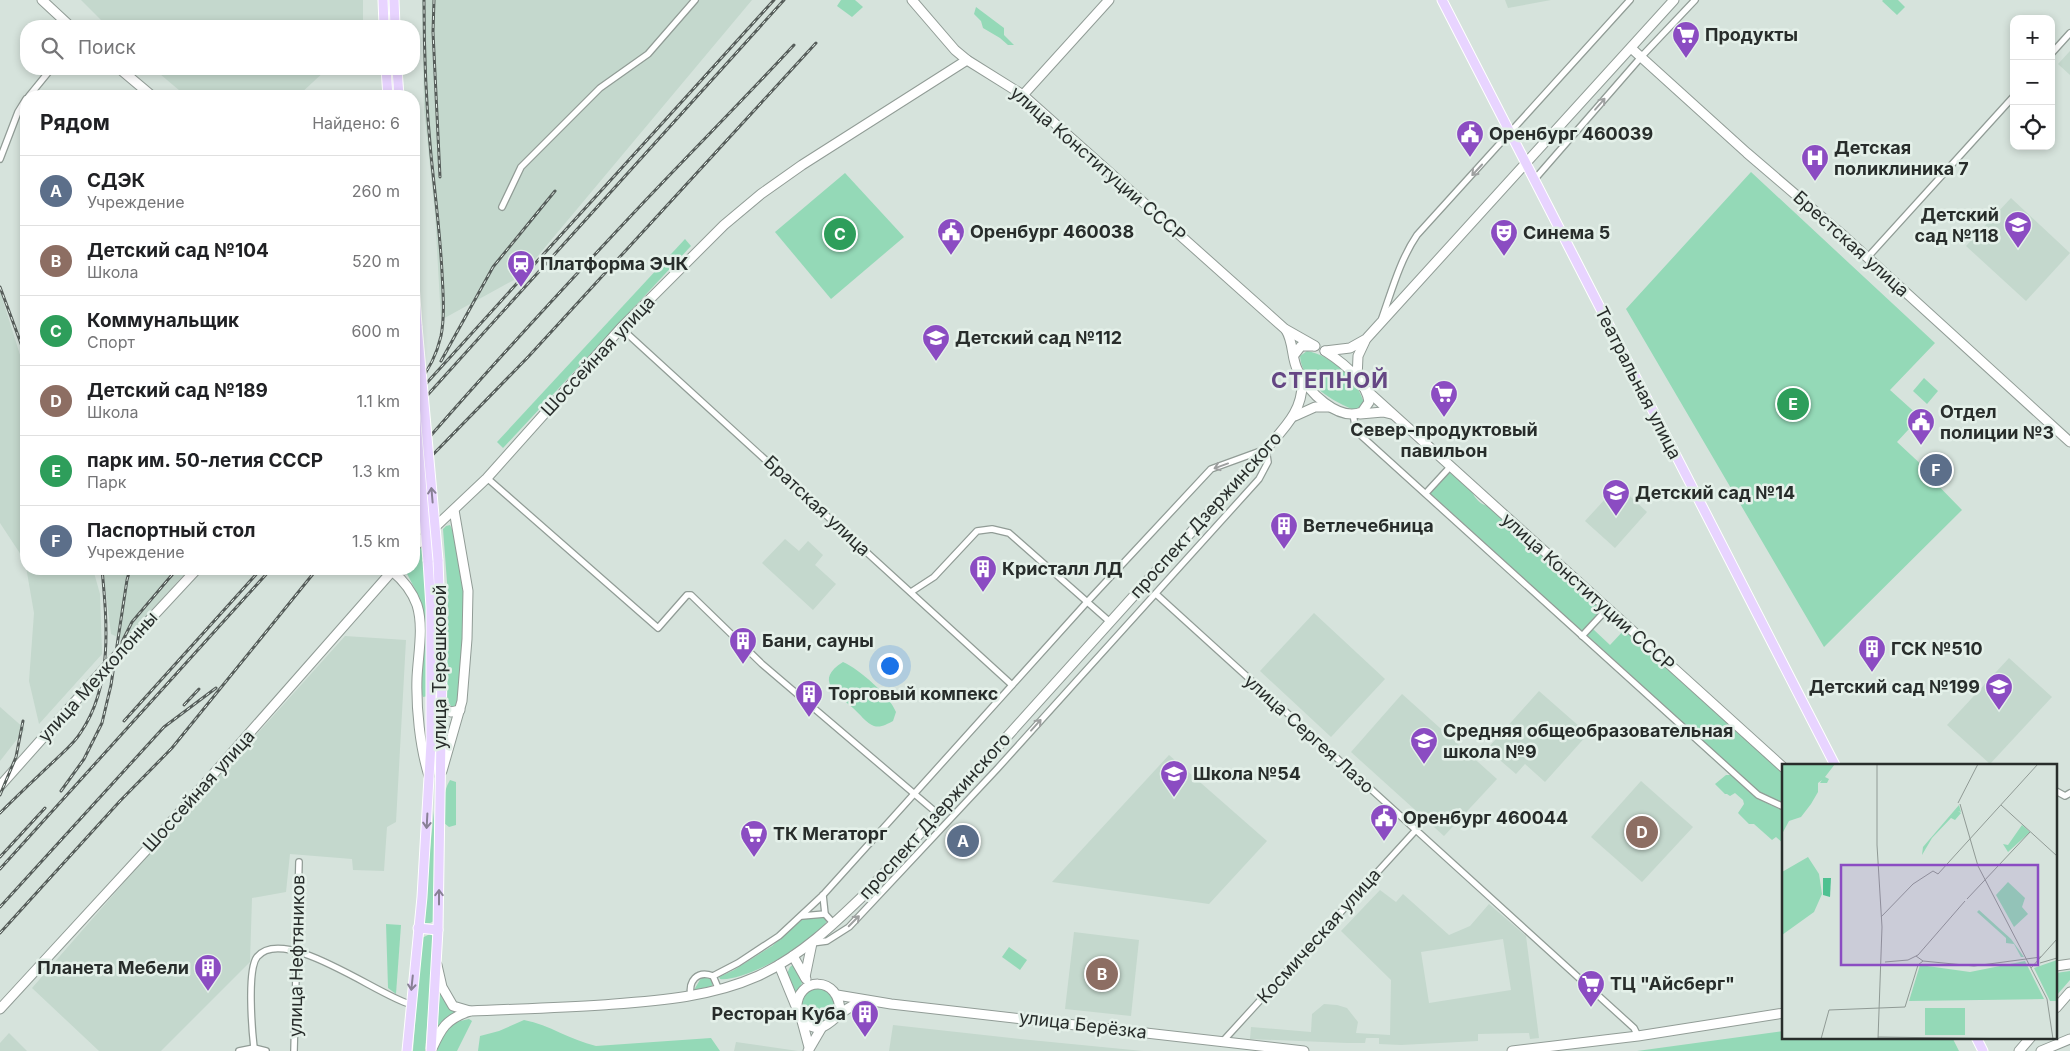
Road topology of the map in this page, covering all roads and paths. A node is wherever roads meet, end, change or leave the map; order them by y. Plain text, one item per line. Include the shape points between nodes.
1 (42, 0) edge
2 (383, 0) edge
3 (394, 0) edge
4 (695, 0) edge
5 (912, 0) edge
6 (1109, 0) edge
7 (1442, 0) edge
8 (1630, 0) edge
9 (1674, 0) edge
10 (1695, 0) edge
11 (64, 20) edge
12 (384, 20) edge
13 (395, 20) edge
14 (2070, 33) edge
15 (1631, 48) junction
16 (2055, 50) edge
17 (1642, 56) junction
18 (967, 60) junction
19 (46, 75) edge
20 (127, 75) edge
21 (386, 75) edge
22 (397, 75) edge
23 (34, 90) edge
24 (145, 90) edge
25 (388, 90) edge
26 (399, 90) edge
27 (1023, 96) junction
28 (2010, 100) edge
29 (20, 109) edge
30 (1510, 134) junction
31 (0, 159) edge
32 (1525, 164) junction
33 (1534, 180) junction
34 (502, 207) dead end
35 (1867, 258) junction
36 (1381, 323) junction
37 (622, 328) junction
38 (1285, 329) junction
39 (1366, 339) junction
40 (1315, 346) junction
41 (1325, 351) junction
42 (1294, 355) junction
43 (420, 370) edge
44 (1302, 379) junction
45 (1360, 382) junction
46 (1331, 407) junction
47 (1356, 414) junction
48 (1394, 416) junction
49 (1291, 420) junction
50 (2070, 442) edge
51 (1266, 449) junction
52 (420, 450) edge
53 (1450, 466) junction
54 (487, 478) junction
55 (1426, 493) junction
56 (454, 510) junction
57 (420, 541) edge
58 (433, 561) junction
59 (191, 575) edge
60 (389, 575) edge
61 (398, 575) edge
62 (911, 592) junction
63 (1156, 594) junction
64 (1087, 602) junction
65 (1608, 609) junction
66 (1110, 622) junction
67 (1582, 636) junction
68 (1012, 685) junction
69 (1053, 686) junction
70 (1063, 695) junction
71 (418, 700) junction
72 (431, 703) junction
73 (442, 705) junction
74 (460, 710) junction
75 (1834, 764) edge
76 (1782, 766) edge
77 (429, 777) junction
78 (440, 777) junction
79 (0, 786) edge
80 (2058, 792) edge
81 (428, 793) junction
82 (440, 793) junction
83 (2070, 793) edge
84 (915, 795) junction
85 (1782, 806) edge
86 (938, 814) junction
87 (1415, 831) junction
88 (299, 862) dead end
89 (823, 895) junction
90 (825, 914) junction
91 (802, 916) junction
92 (834, 924) junction
93 (418, 928) junction
94 (438, 930) junction
95 (812, 943) junction
96 (297, 951) junction
97 (793, 956) junction
98 (437, 964) junction
99 (779, 965) junction
100 (713, 976) junction
101 (805, 977) junction
102 (810, 986) junction
103 (719, 990) junction
104 (2070, 992) edge
105 (837, 995) junction
106 (690, 996) junction
107 (863, 1001) junction
108 (410, 1004) junction
109 (2058, 1006) edge
110 (0, 1009) edge
111 (470, 1011) junction
112 (797, 1011) junction
113 (1782, 1013) edge
114 (840, 1014) junction
115 (802, 1021) junction
116 (822, 1028) junction
117 (1638, 1036) junction
118 (1976, 1038) edge
119 (2030, 1038) edge
120 (2070, 1039) edge
121 (1223, 1041) junction
122 (254, 1048) junction
123 (809, 1049) edge
124 (239, 1051) edge
125 (266, 1051) edge
126 (294, 1051) edge
127 (407, 1051) edge
128 (431, 1051) edge
129 (1304, 1051) edge
130 (1512, 1051) edge
131 (1983, 1051) edge
132 (2019, 1051) edge
133 (2041, 1051) edge

1 - 11 main road
2 - 12 main road
3 - 13 main road
4 - 34 street via 648,54 600,88 521,168
5 - 18 main road, улица Конституции СССР via 936,30
6 - 27 main road
7 - 30 main road, Театральная улица
8 - 30 street
9 - 15 main road
10 - 17 street
14 - 16 street
15 - 17 main road, Брестская улица
15 - 32 main road
33 -> 17 street
17 - 35 main road, Брестская улица
18 - 27 main road, улица Конституции СССР
18 - 37 main road, Шоссейная улица via 761,194 712,236
19 - 23 street
20 - 24 main road
21 - 25 main road
22 - 26 main road
27 - 38 main road, улица Конституции СССР
28 - 35 street
29 - 31 street
30 - 32 main road, Театральная улица
30 -> 36 street via 1412,243
32 - 33 main road, Театральная улица
32 - 36 main road
33 - 75 main road, Театральная улица
35 - 50 main road, Брестская улица
36 - 39 main road
37 - 54 main road, Шоссейная улица
37 - 62 street, Братская улица
38 - 40 main road, улица Конституции СССР
38 - 42 main road, улица Конституции СССР
39 - 41 main road via 1350,348
39 - 45 main road via 1358,356
40 - 41 main road, улица Конституции СССР
40 - 42 main road via 1301,346
41 - 45 main road, улица Конституции СССР
42 - 44 main road, улица Конституции СССР
58 -> 43 main road, улица Терешковой, bridge
44 - 46 main road
44 - 49 main road, проспект Дзержинского via 1300,404
45 - 47 main road via 1369,402 1365,410
45 - 48 main road, улица Конституции СССР
46 - 47 main road
46 - 49 main road, проспект Дзержинского via 1315,407
47 - 48 main road via 1383,412
47 - 55 street via 1356,431
48 - 53 main road, улица Конституции СССР
49 - 51 main road, проспект Дзержинского
51 - 63 street via 1268,462 1259,479
51 -> 64 street via 1211,469
51 - 66 main road, проспект Дзержинского
52 - 58 main road, улица Терешковой, bridge
53 - 55 street
53 - 65 main road, улица Конституции СССР
54 - 56 main road, Шоссейная улица
54 - 84 street via 658,628 691,595 762,664
55 - 67 street
56 - 57 main road, Шоссейная улица
56 - 74 main road via 468,603 466,668
58 - 72 main road, улица Терешковой
58 - 73 main road, улица Терешковой via 442,644
59 - 79 main road, улица Мехколонны
60 - 110 main road, Шоссейная улица via 150,846
61 - 71 main road via 411,593 418,612
62 - 64 street via 934,577 977,531 992,529 1009,532
62 - 68 street, Братская улица
63 - 70 street
63 - 87 street, улица Сергея Лазо
64 - 66 street
64 - 68 street
65 - 67 street
65 - 76 main road, улица Конституции СССР
66 - 69 main road, проспект Дзержинского
67 - 85 street via 1758,796
68 - 84 street
69 - 70 street
69 - 86 main road, проспект Дзержинского
95 -> 70 street via 827,940 849,927
71 - 72 main road via 423,705
71 - 77 main road via 424,761
72 - 77 main road, улица Терешковой
73 - 74 main road via 451,712
73 - 78 main road, улица Терешковой
74 - 78 main road
77 - 81 main road, улица Терешковой
78 - 82 main road, улица Терешковой
80 - 83 street via 2065,796
81 - 82 main road
81 -> 93 main road, улица Терешковой
94 -> 82 main road, улица Терешковой
84 - 86 street
84 - 89 street
86 - 92 main road, проспект Дзержинского
87 - 117 street, улица Сергея Лазо via 1565,964 1634,1028
87 - 121 street, Космическая улица
88 - 96 street, улица Нефтяников
89 - 90 street
89 - 91 street
90 - 91 street
90 - 92 street
91 - 100 street via 761,949
92 - 95 main road, проспект Дзержинского
93 - 94 main road
93 -> 108 main road, улица Терешковой
94 - 98 main road, улица Терешковой
95 - 97 main road, проспект Дзержинского
95 - 101 main road
96 - 108 street
96 - 122 street via 276,949 257,958 251,1006
96 - 126 street, улица Нефтяников
97 - 99 main road, проспект Дзержинского
97 - 101 main road
98 - 111 main road via 446,996 453,1006
98 - 128 main road, улица Терешковой
99 - 103 main road, проспект Дзержинского
99 - 112 main road
100 - 103 street
100 - 106 street via 702,974 694,978 689,988
101 - 102 main road
102 - 105 main road via 827,986
102 - 112 main road via 799,996
103 - 106 main road, проспект Дзержинского
104 - 109 main road
105 - 107 main road, улица Берёзка
105 - 114 main road
106 - 111 main road, проспект Дзержинского via 629,1003
107 - 114 main road
107 - 121 main road, улица Берёзка
108 - 127 main road, улица Терешковой
111 - 128 main road via 455,1016 447,1023
112 - 115 main road
113 - 117 main road
114 - 116 main road
115 - 116 main road
115 - 123 main road
116 - 123 main road
117 - 130 main road
118 - 131 main road
119 - 132 main road
120 - 133 main road
121 - 129 main road, улица Берёзка
122 - 124 street
122 - 125 street

